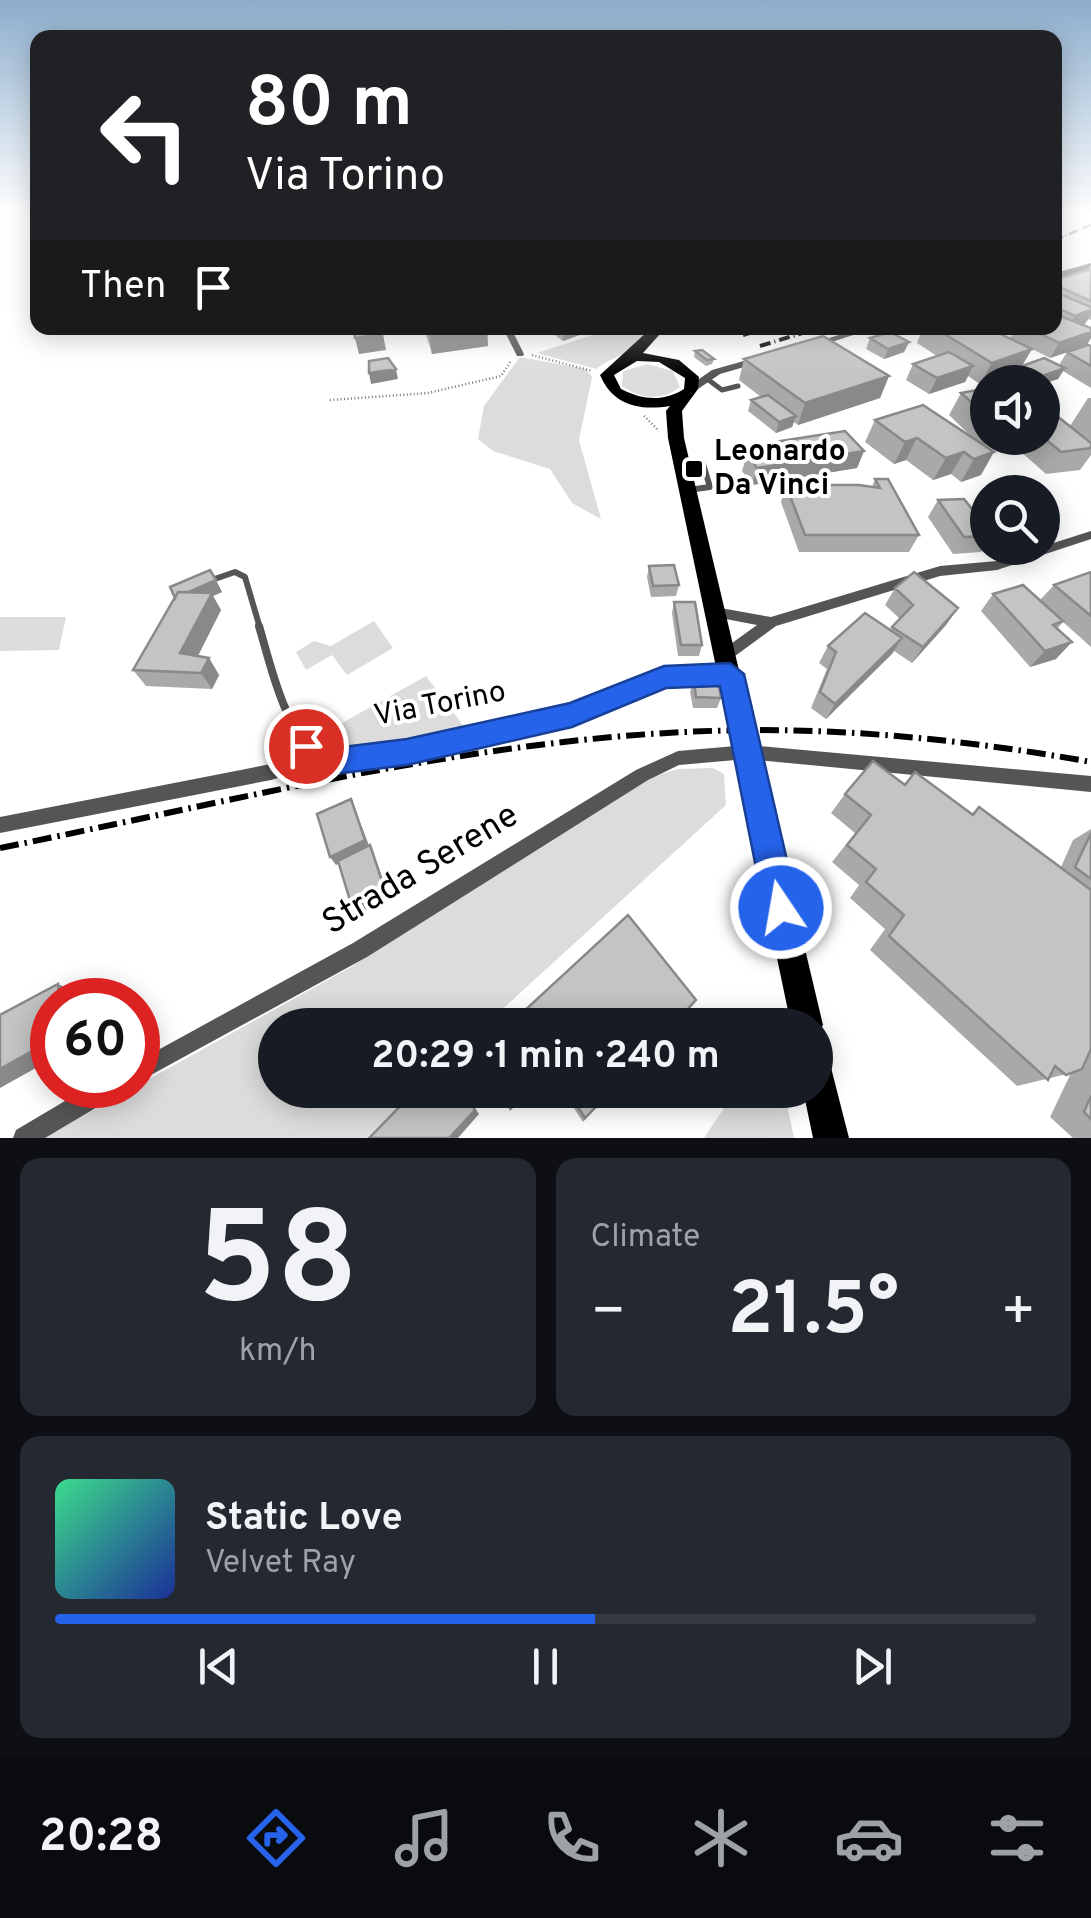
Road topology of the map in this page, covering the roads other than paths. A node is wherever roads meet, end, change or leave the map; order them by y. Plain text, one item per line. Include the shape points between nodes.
1 (510, 335) edge
2 (650, 335) edge
3 (656, 335) edge
4 (846, 335) edge
5 (800, 348) edge
6 (783, 353) edge
7 (520, 354) road end
8 (629, 359) junction
9 (673, 362) junction
10 (711, 375) junction
11 (738, 386) dead end
12 (689, 392) junction
13 (629, 399) junction
14 (676, 438) junction
15 (702, 464) dead end
16 (686, 490) junction
17 (1091, 535) edge
18 (203, 583) edge
19 (716, 612) junction
20 (771, 622) junction
21 (728, 664) junction
22 (747, 752) junction
23 (320, 758) junction
24 (1091, 784) edge
25 (0, 825) edge
26 (802, 1008) edge
27 (160, 1060) edge
28 (74, 1108) edge
29 (825, 1108) edge
30 (24, 1138) edge
31 (831, 1138) edge

1 - 7 street
2 - 8 main road
3 - 9 main road
4 - 5 street
6 - 10 street
8 - 9 main road
8 - 13 main road via 614,365 607,379
9 - 10 street
9 - 12 main road via 692,377
10 - 11 lane via 722,390
10 - 12 street
12 - 13 main road via 660,403
12 - 14 main road via 674,411
13 - 14 main road
14 - 16 main road
15 - 16 lane via 710,486
16 - 19 main road
17 - 20 street
18 - 23 lane via 235,572 245,577 279,693 306,746
19 - 20 street
19 - 21 main road
20 - 21 street
21 - 22 main road
21 - 23 street, Via Torino via 664,678 572,715 407,752
22 - 24 street
22 - 26 main road
22 - 27 street, Strada Serene via 678,758 642,774 360,950
23 - 25 street, Via Torino
28 - 30 street
29 - 31 main road

